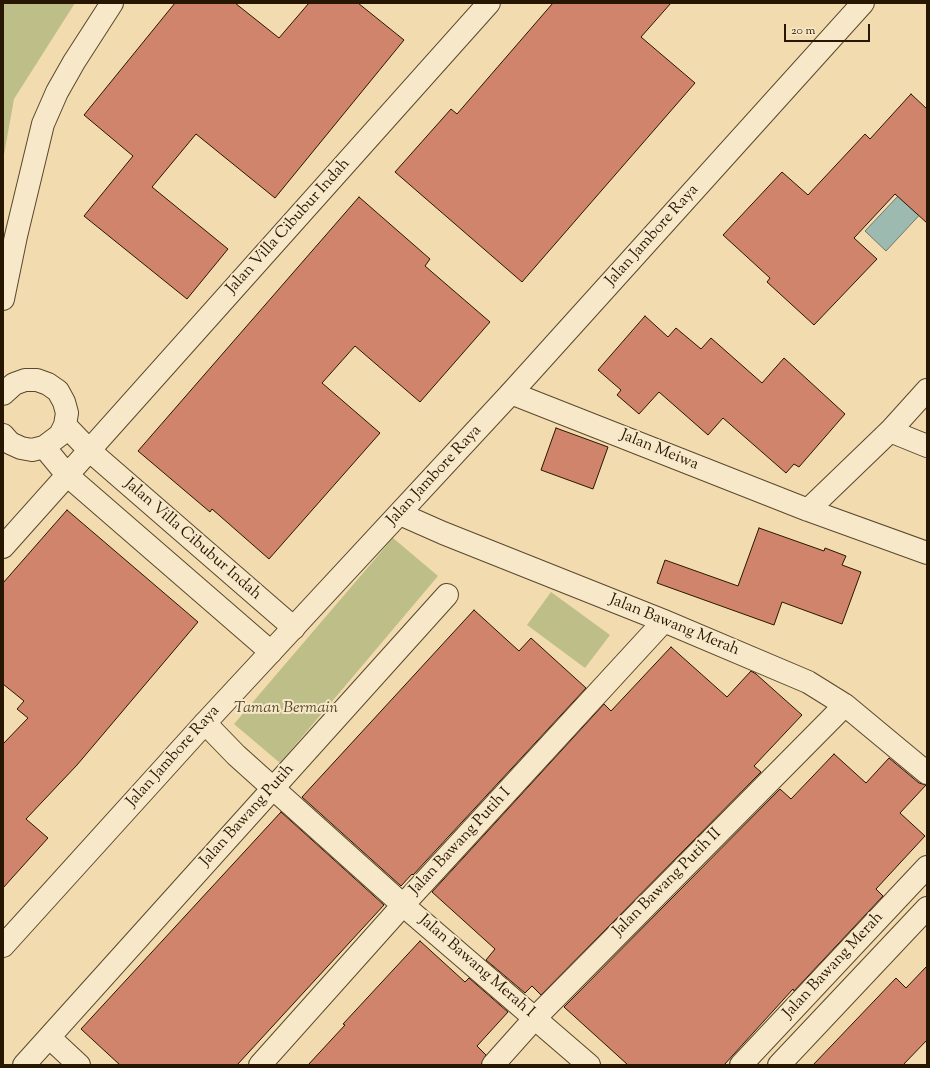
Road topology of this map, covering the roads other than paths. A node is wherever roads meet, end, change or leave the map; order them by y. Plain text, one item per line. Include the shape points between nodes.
1 (112, 3) edge
2 (489, 3) edge
3 (863, 3) edge
4 (3, 299) edge
5 (7, 385) edge
6 (927, 390) edge
7 (511, 393) junction
8 (65, 425) junction
9 (890, 431) junction
10 (3, 435) edge
11 (927, 446) edge
12 (44, 447) junction
13 (90, 451) junction
14 (68, 476) junction
15 (808, 510) junction
16 (400, 514) junction
17 (3, 547) edge
18 (927, 553) edge
19 (447, 595) dead end
20 (664, 621) junction
21 (294, 628) junction
22 (271, 652) junction
23 (845, 705) junction
24 (205, 723) junction
25 (927, 773) edge
26 (272, 788) junction
27 (927, 867) edge
28 (907, 888) junction
29 (403, 905) junction
30 (927, 907) edge
31 (3, 946) edge
32 (535, 1018) junction
33 (50, 1038) junction
34 (24, 1065) edge
35 (79, 1065) edge
36 (260, 1065) edge
37 (493, 1065) edge
38 (589, 1065) edge
39 (741, 1065) edge
40 (779, 1065) edge

1 - 4 street via 74,62 43,124
2 - 13 street, Jalan Villa Cibubur Indah
3 - 7 street, Jalan Jambore Raya
5 - 8 street via 25,380 37,380 48,384 58,392 64,402 67,413
6 - 9 street
7 - 15 street, Jalan Meiwa
7 - 16 street, Jalan Jambore Raya
8 - 12 street via 56,438
8 - 13 street, Jalan Villa Cibubur Indah
9 - 11 street
9 - 15 street
10 - 12 street via 10,443 21,448 32,450
12 - 14 street, Jalan Villa Cibubur Indah
13 - 14 street, Jalan Villa Cibubur Indah
13 - 21 street, Jalan Villa Cibubur Indah
14 - 17 street, Jalan Villa Cibubur Indah
14 - 22 street, Jalan Villa Cibubur Indah
15 - 18 street, Jalan Meiwa
16 - 20 street, Jalan Bawang Merah
16 - 21 street, Jalan Jambore Raya
19 - 26 street, Jalan Bawang Putih
20 - 23 street, Jalan Bawang Merah via 808,682
20 - 29 street, Jalan Bawang Putih I
21 - 22 street, Jalan Jambore Raya
22 - 24 street, Jalan Jambore Raya
23 - 25 street, Jalan Bawang Merah
23 - 32 street, Jalan Bawang Putih II
24 - 26 street, Jalan Bawang Merah I
24 - 31 street, Jalan Jambore Raya
26 - 29 street, Jalan Bawang Merah I
26 - 33 street, Jalan Bawang Putih
27 - 28 street, Jalan Bawang Merah
28 - 30 street
28 - 39 street, Jalan Bawang Merah
29 - 32 street, Jalan Bawang Merah I
29 - 36 street, Jalan Bawang Putih I
30 - 40 street, Jalan Bawang Merah
32 - 37 street, Jalan Bawang Putih II
32 - 38 street, Jalan Bawang Merah I
33 - 34 street, Jalan Bawang Putih
33 - 35 street

